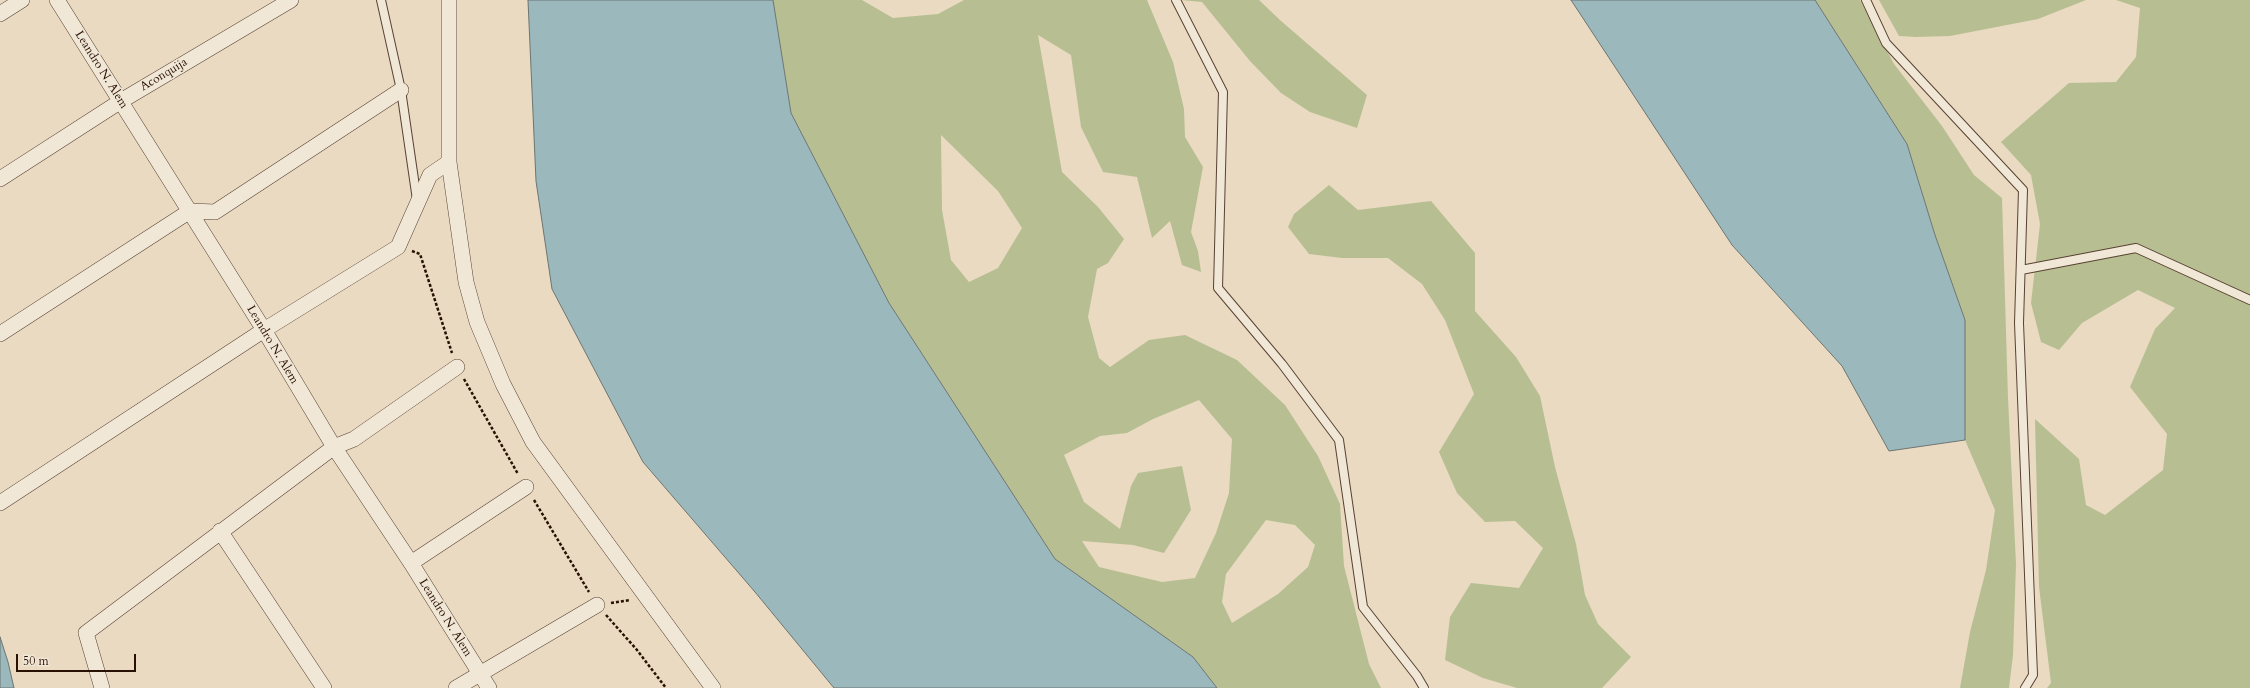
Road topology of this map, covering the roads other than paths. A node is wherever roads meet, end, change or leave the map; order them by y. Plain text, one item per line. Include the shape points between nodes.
1 (22, 0) edge
2 (57, 0) edge
3 (291, 0) edge
4 (381, 0) edge
5 (449, 0) edge
6 (1176, 0) edge
7 (1866, 0) edge
8 (0, 14) edge
9 (401, 90) junction
10 (121, 101) junction
11 (449, 162) junction
12 (0, 179) edge
13 (417, 201) junction
14 (190, 211) junction
15 (2021, 270) junction
16 (2250, 300) edge
17 (264, 330) junction
18 (0, 334) edge
19 (457, 367) road end
20 (334, 447) junction
21 (526, 487) road end
22 (0, 503) edge
23 (220, 531) junction
24 (410, 563) junction
25 (597, 604) road end
26 (480, 673) junction
27 (102, 688) edge
28 (324, 688) edge
29 (456, 688) edge
30 (489, 688) edge
31 (712, 688) edge
32 (1424, 688) edge
33 (2025, 688) edge

1 - 8 street
2 - 10 street, Leandro N. Alem
3 - 10 street, Aconquija
4 - 9 lane
5 - 11 street
6 - 32 lane via 1223,92 1218,288 1282,364 1338,440 1363,607
7 - 15 lane via 1886,43 2023,190
9 - 13 lane
9 - 14 street via 215,212
10 - 12 street, Aconquija
10 - 14 street, Leandro N. Alem
11 - 13 street via 430,175
11 - 31 street via 466,282 477,322 503,384 533,442
13 - 17 street via 398,247
14 - 17 street, Leandro N. Alem
14 - 18 street
15 - 16 lane via 2136,248
15 - 33 lane via 2020,331 2033,675
17 - 20 street, Leandro N. Alem
17 - 22 street
19 - 20 street via 354,439
20 - 23 street
20 - 24 street, Leandro N. Alem
21 - 24 street
23 - 27 street via 86,633
23 - 28 street
24 - 26 street, Leandro N. Alem
25 - 26 street
26 - 29 street
26 - 30 street, Leandro N. Alem

